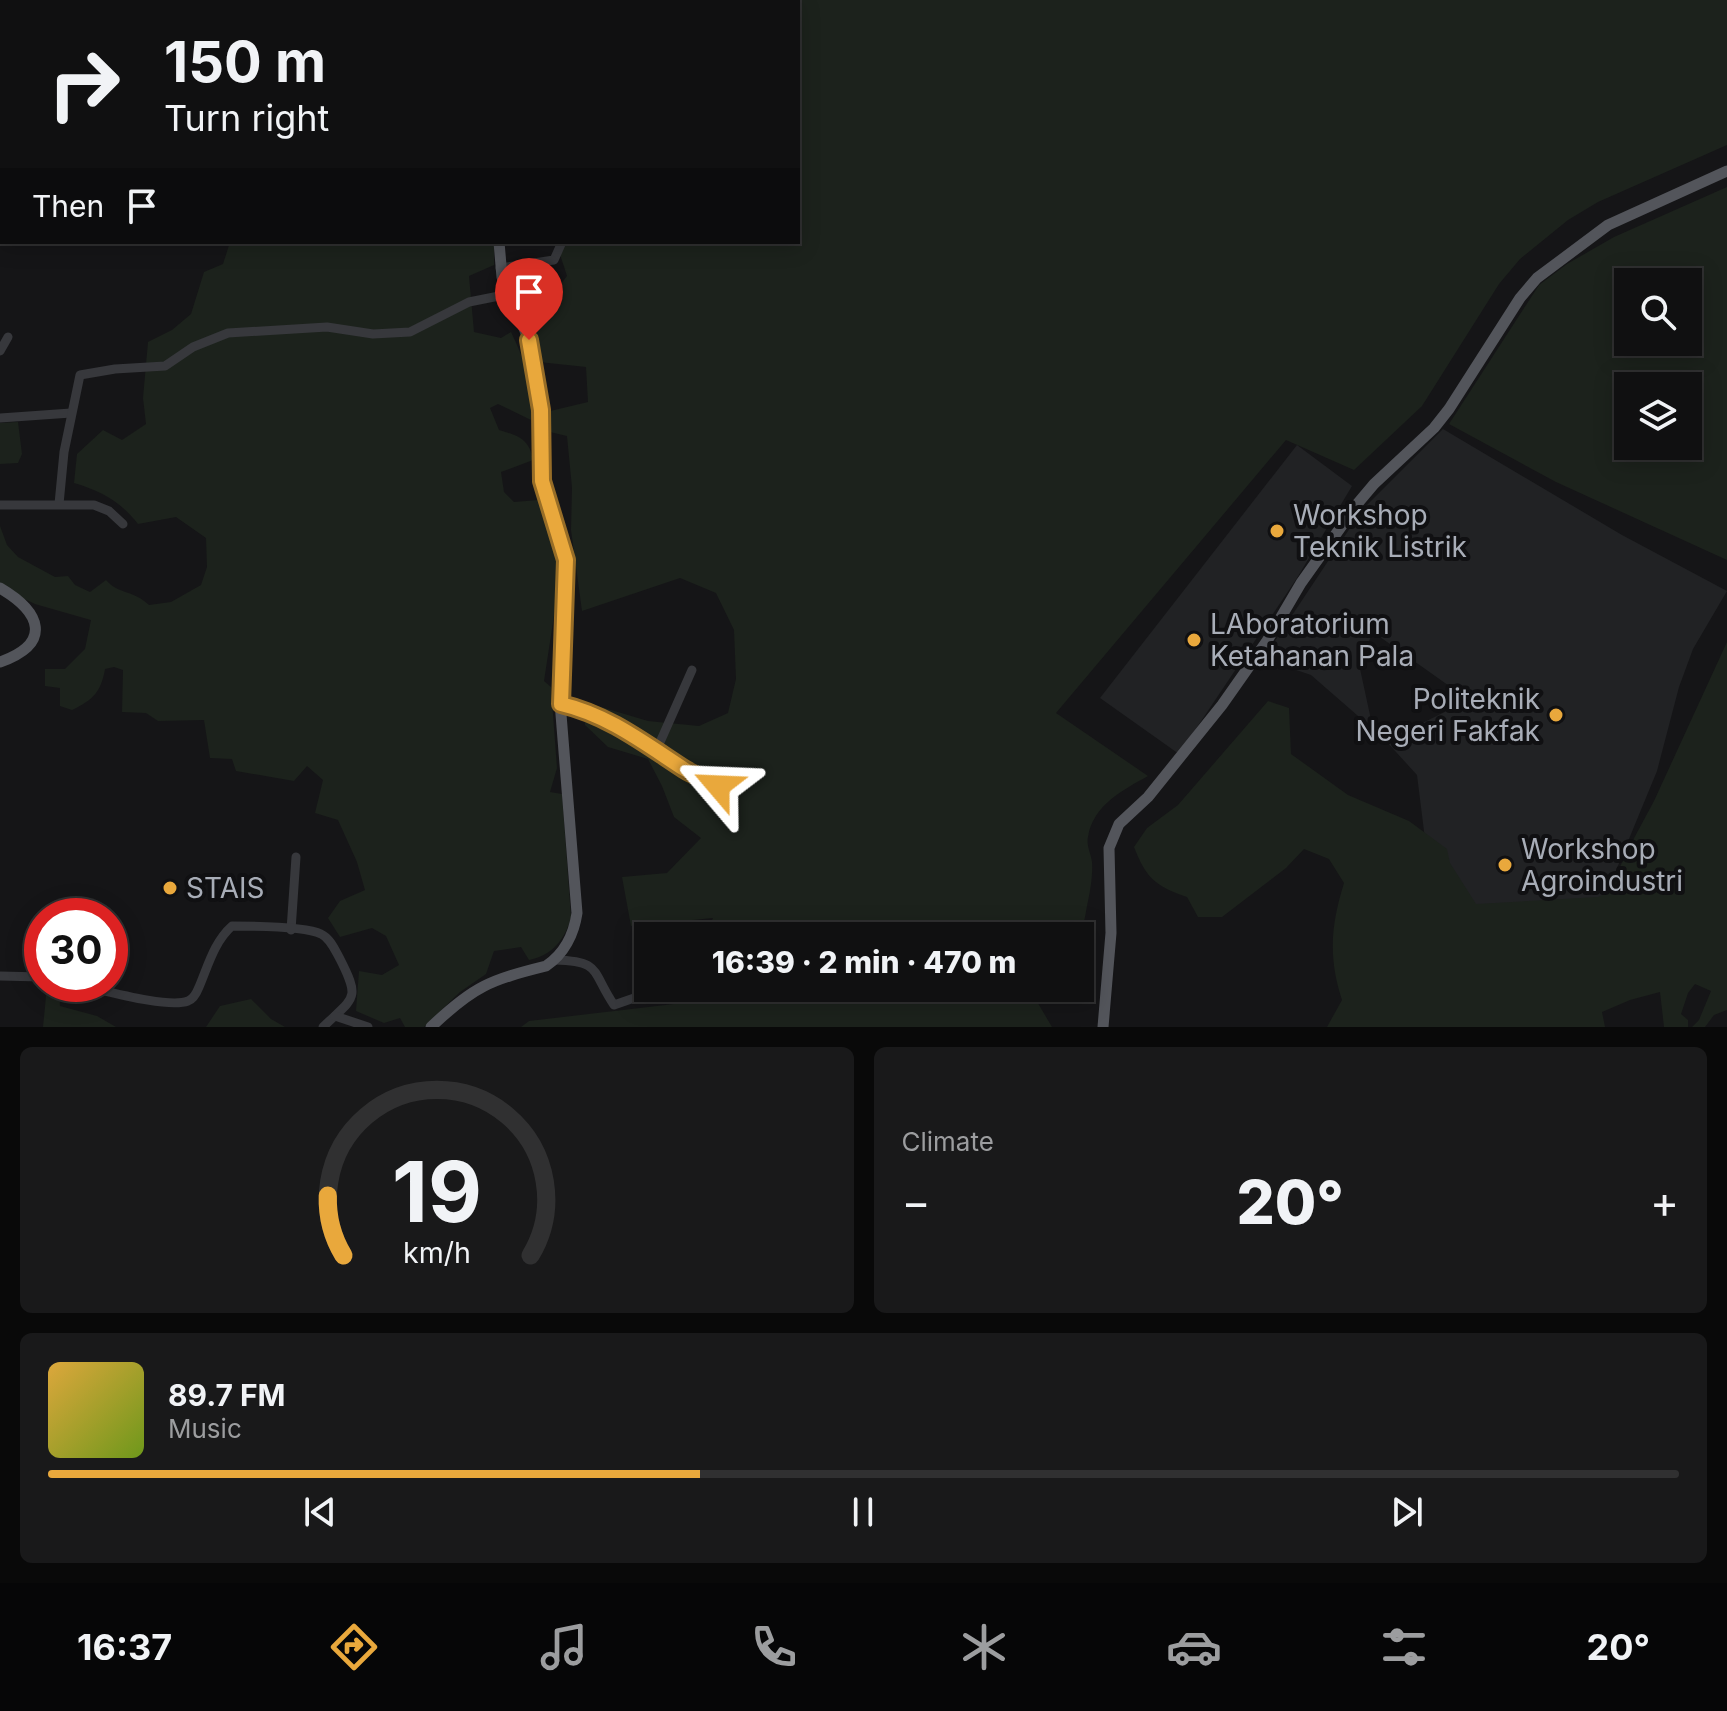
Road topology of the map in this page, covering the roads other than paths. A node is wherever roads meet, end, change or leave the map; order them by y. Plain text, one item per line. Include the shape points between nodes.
1 (1727, 171) edge
2 (499, 244) edge
3 (561, 244) edge
4 (500, 268) junction
5 (509, 294) junction
6 (8, 337) dead end
7 (0, 351) edge
8 (71, 413) junction
9 (0, 418) edge
10 (59, 504) junction
11 (0, 505) edge
12 (123, 524) dead end
13 (0, 588) edge
14 (0, 662) edge
15 (692, 670) dead end
16 (561, 704) junction
17 (657, 749) junction
18 (718, 786) dead end
19 (296, 857) dead end
20 (291, 930) junction
21 (555, 960) junction
22 (0, 976) edge
23 (24, 977) edge
24 (128, 995) edge
25 (634, 998) edge
26 (335, 1016) junction
27 (323, 1027) edge
28 (368, 1027) edge
29 (431, 1027) edge
30 (1103, 1027) edge

1 - 30 main road via 1608,225 1537,278 1449,409 1358,503 1222,705 1148,797 1119,824 1109,848 1111,933
2 - 4 main road
3 - 4 street via 554,260
4 - 5 main road
5 - 8 street via 469,302 410,332 373,334 327,327 228,333 165,366 80,375
5 - 16 main road via 534,359 542,481 566,560
6 - 7 street
8 - 9 street
8 - 10 street
10 - 11 street
10 - 12 street via 99,507
13 - 14 main road via 29,609 34,623 27,647
15 - 17 street
16 - 17 street via 623,727
16 - 21 main road via 577,913
17 - 18 street
19 - 20 street
20 - 24 street via 232,926 187,1002
20 - 26 street via 324,936 351,980 352,997
21 - 25 street via 587,963 614,1005
21 - 29 main road via 495,979
22 - 23 street
26 - 27 street
26 - 28 street

